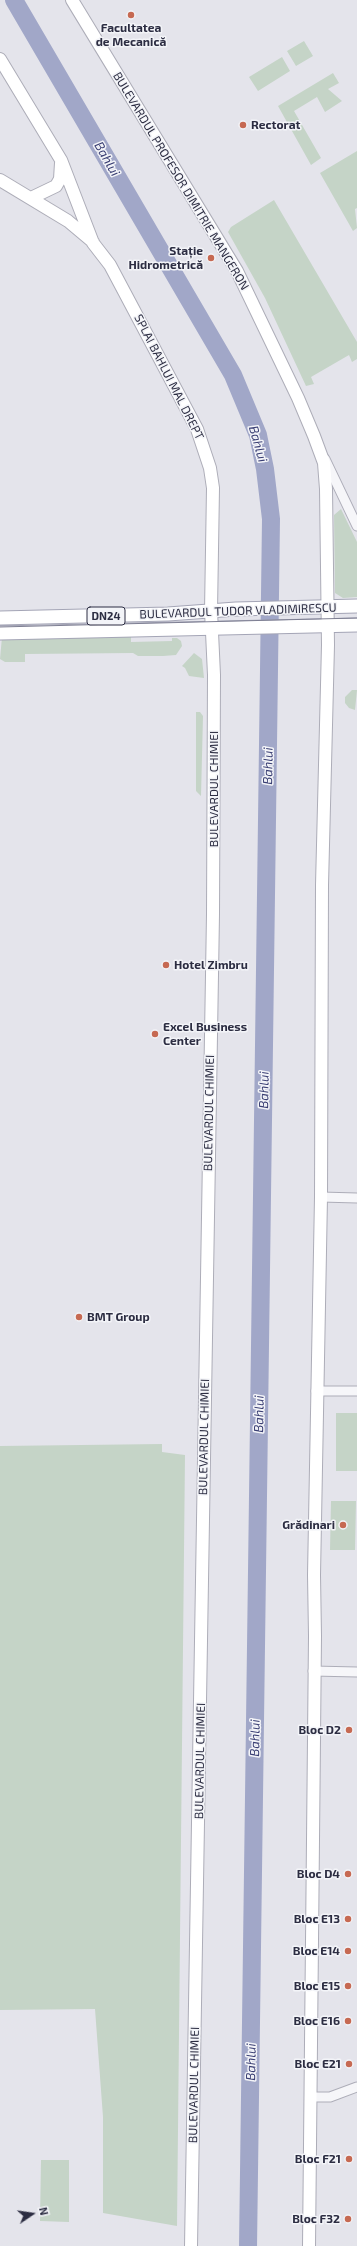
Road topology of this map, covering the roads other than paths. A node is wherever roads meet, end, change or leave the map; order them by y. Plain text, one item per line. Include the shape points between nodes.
1 (72, 0) edge
2 (0, 59) edge
3 (61, 160) junction
4 (0, 180) edge
5 (31, 198) junction
6 (93, 243) junction
7 (314, 436) junction
8 (357, 526) edge
9 (357, 606) edge
10 (328, 607) junction
11 (211, 611) junction
12 (0, 618) edge
13 (357, 625) edge
14 (327, 626) junction
15 (212, 628) junction
16 (0, 633) edge
17 (321, 1197) junction
18 (357, 1198) edge
19 (316, 1391) junction
20 (357, 1391) edge
21 (313, 1671) junction
22 (357, 1672) edge
23 (357, 2087) edge
24 (310, 2097) junction
25 (191, 2246) edge
26 (309, 2246) edge

1 - 7 main road, BULEVARDUL PROFESOR DIMITRIE MANGERON via 237,271
2 - 3 main road, SPLAI BAHLUI MAL DREPT
3 - 5 main road via 60,179 56,186
3 - 6 main road, SPLAI BAHLUI MAL DREPT
4 - 5 main road
5 - 6 main road via 68,220
6 - 11 main road, SPLAI BAHLUI MAL DREPT via 114,272 198,429 213,488
7 - 8 street
7 - 10 main road, BULEVARDUL PROFESOR DIMITRIE MANGERON via 324,463
9 - 10 main road, BULEVARDUL TUDOR VLADIMIRESCU / DN24
10 - 11 main road, BULEVARDUL TUDOR VLADIMIRESCU / DN24
10 - 14 main road, BULEVARDUL PROFESOR DIMITRIE MANGERON
11 - 12 main road, BULEVARDUL TUDOR VLADIMIRESCU / DN24
11 - 15 main road, SPLAI BAHLUI MAL DREPT
13 - 14 main road, BULEVARDUL TUDOR VLADIMIRESCU / DN24
14 - 15 main road, BULEVARDUL TUDOR VLADIMIRESCU / DN24
14 - 17 main road, BULEVARDUL PROFESOR DIMITRIE MANGERON via 322,885
15 - 16 main road, BULEVARDUL TUDOR VLADIMIRESCU / DN24
15 - 25 main road, BULEVARDUL CHIMIEI via 213,914
17 - 18 street
17 - 19 main road
19 - 20 street
19 - 21 main road
21 - 22 street
21 - 24 main road
23 - 24 street via 330,2097
24 - 26 main road

